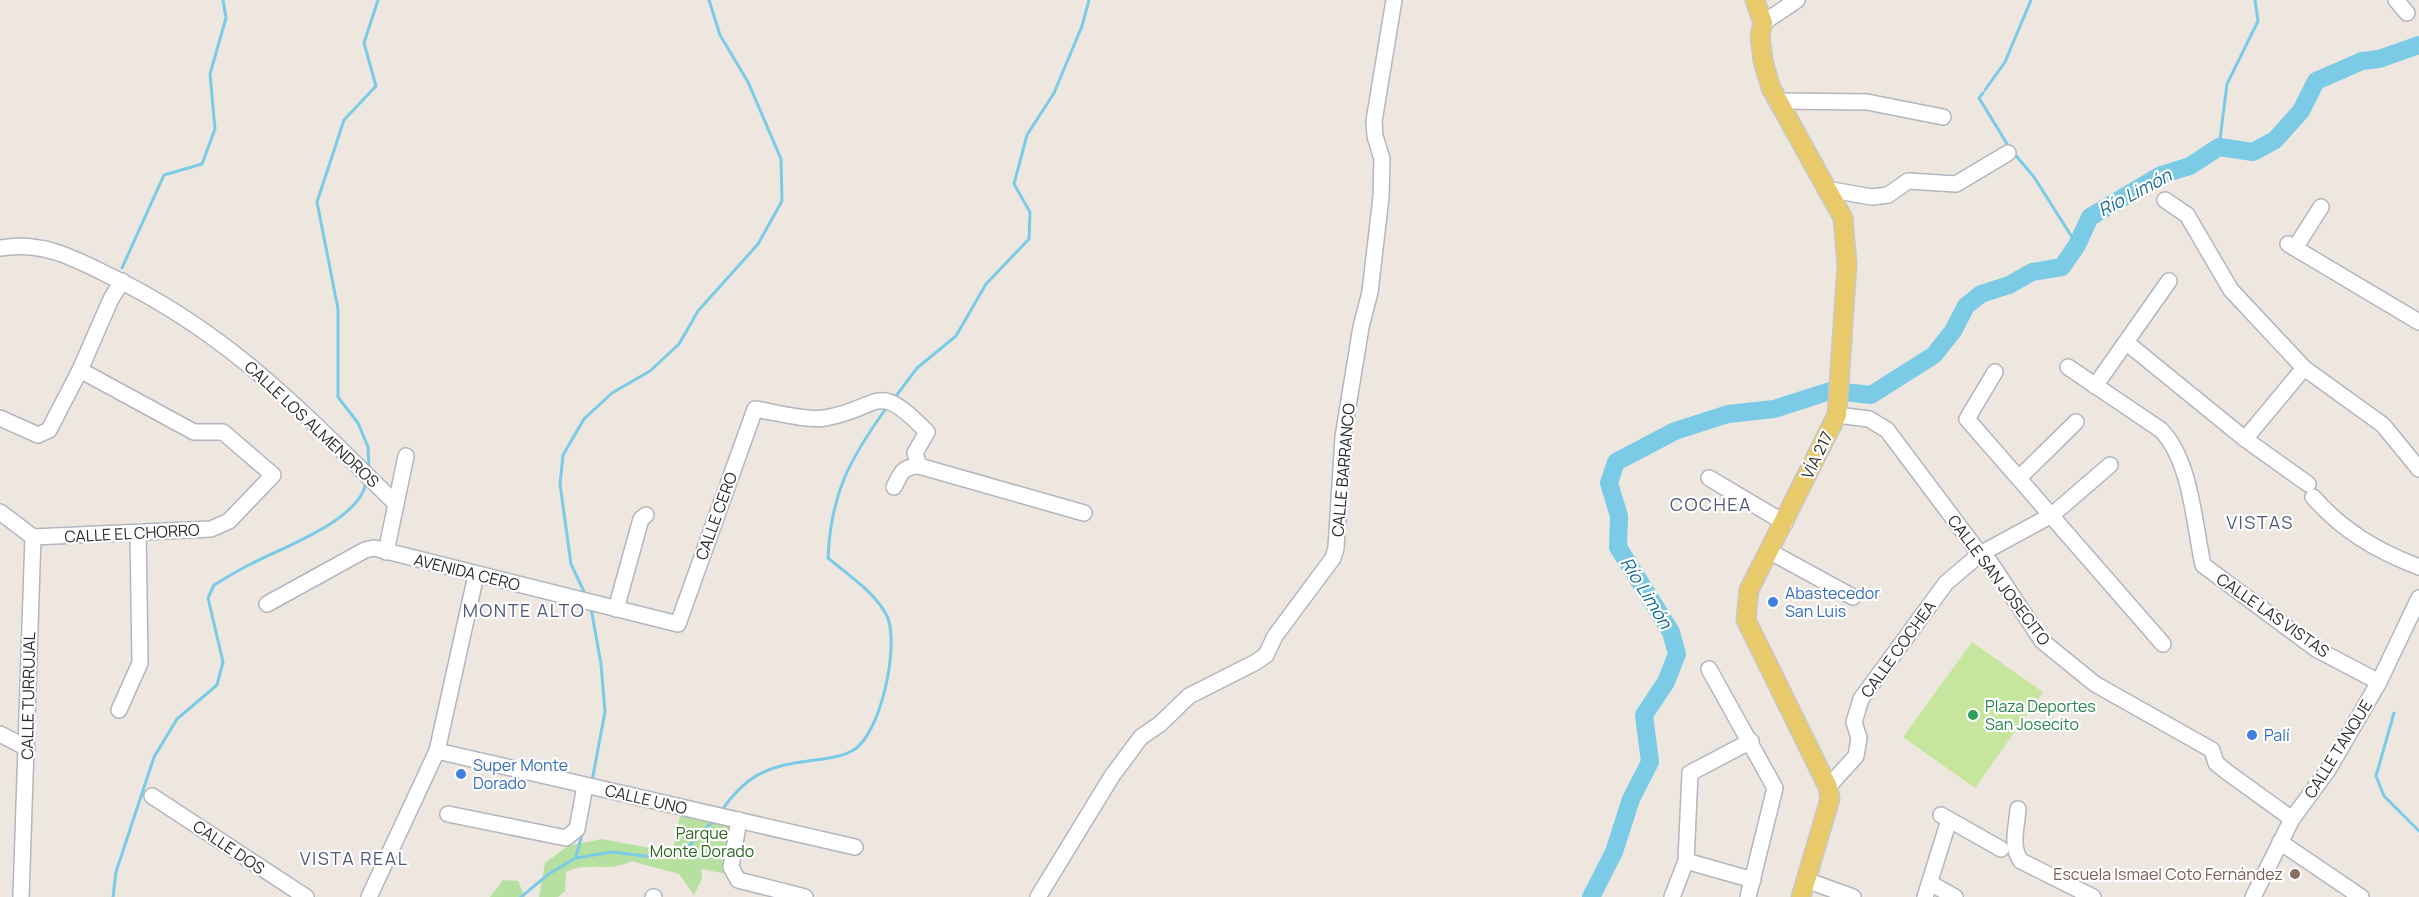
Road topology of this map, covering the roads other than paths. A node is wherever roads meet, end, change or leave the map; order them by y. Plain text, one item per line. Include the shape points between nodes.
1 (1394, 0) edge
2 (1755, 0) edge
3 (1797, 0) edge
4 (2396, 0) edge
5 (2407, 13) dead end
6 (1763, 23) junction
7 (1776, 101) junction
8 (1943, 117) dead end
9 (2008, 153) dead end
10 (1826, 189) junction
11 (2165, 200) dead end
12 (2321, 207) dead end
13 (0, 249) edge
14 (122, 281) junction
15 (2169, 281) dead end
16 (2419, 322) edge
17 (2127, 343) junction
18 (2068, 367) dead end
19 (2304, 368) junction
20 (80, 370) junction
21 (1995, 372) dead end
22 (2095, 386) junction
23 (1837, 415) junction
24 (0, 418) edge
25 (2076, 422) dead end
26 (2245, 439) junction
27 (406, 456) dead end
28 (2109, 465) dead end
29 (919, 466) junction
30 (2419, 469) edge
31 (1709, 478) dead end
32 (2019, 478) junction
33 (894, 487) dead end
34 (396, 504) junction
35 (0, 512) edge
36 (1084, 513) dead end
37 (646, 515) dead end
38 (2052, 515) junction
39 (1785, 523) junction
40 (138, 533) junction
41 (33, 537) junction
42 (1769, 551) junction
43 (386, 552) junction
44 (1980, 554) junction
45 (2419, 567) edge
46 (476, 575) junction
47 (1853, 597) dead end
48 (2419, 598) edge
49 (267, 604) dead end
50 (616, 609) junction
51 (678, 624) joint
52 (2163, 644) dead end
53 (1709, 669) dead end
54 (2379, 682) junction
55 (119, 710) dead end
56 (0, 734) edge
57 (1751, 741) junction
58 (27, 748) junction
59 (437, 751) junction
60 (585, 786) junction
61 (1828, 787) junction
62 (152, 796) dead end
63 (2018, 809) dead end
64 (448, 814) dead end
65 (2292, 819) junction
66 (739, 820) junction
67 (2280, 842) junction
68 (855, 848) dead end
69 (2001, 849) dead end
70 (1686, 861) junction
71 (1753, 880) junction
72 (1803, 889) edge
73 (1927, 890) edge
74 (21, 897) edge
75 (306, 897) edge
76 (369, 897) edge
77 (805, 897) edge
78 (1038, 897) edge
79 (1672, 897) edge
80 (1748, 897) edge
81 (1853, 897) edge
82 (1956, 897) edge
83 (2093, 897) edge
84 (2253, 897) edge
85 (2361, 897) edge

1 - 78 street, CALLE BARRANCO via 1374,121 1382,159 1375,262 1343,437 1339,523 1333,558 1275,636 1266,655 1189,696 1142,737 1112,776
2 - 6 main road, VÍA 217
3 - 6 street
4 - 5 street
6 - 7 main road, VÍA 217 via 1763,61
7 - 8 street via 1867,102
7 - 10 main road, VÍA 217
9 - 10 street via 1956,184 1908,181 1888,195 1872,197
10 - 23 main road, VÍA 217 via 1843,218 1847,239
11 - 19 street via 2187,215 2231,290
12 - 16 street via 2291,246
13 - 14 street, CALLE LOS ALMENDROS via 59,251
14 - 20 street
14 - 34 street, CALLE LOS ALMENDROS via 191,320 246,360
15 - 17 street
17 - 22 street
17 - 26 street
18 - 22 street, CALLE LAS VISTAS
19 - 26 street
19 - 30 street via 2383,425
20 - 24 street via 45,434 31,433
20 - 40 street, CALLE EL CHORRO via 194,432 223,432 273,476 220,526
21 - 32 street via 1967,419
22 - 54 street, CALLE LAS VISTAS via 2173,442 2181,459 2203,565 2316,649
23 - 39 main road, VÍA 217
23 - 44 street, CALLE SAN JOSECITO via 1869,419 1887,430
25 - 32 street
26 - 45 street via 2311,490 2331,517 2360,539
27 - 34 street
28 - 38 street, CALLE COCHEA
29 - 33 street via 902,470
29 - 36 street
29 - 51 street, CALLE CERO via 915,453 927,432 903,407 891,401 872,401 822,419 755,410
31 - 39 street
32 - 38 street
34 - 43 street
35 - 41 street
37 - 50 street via 641,519
38 - 44 street, CALLE COCHEA
38 - 52 street
39 - 42 main road, VÍA 217
40 - 41 street, CALLE EL CHORRO
40 - 55 street via 140,663
41 - 58 street, CALLE TURRUJAL
42 - 47 street
42 - 61 main road, VÍA 217 via 1749,590 1746,620
43 - 46 street, AVENIDA CERO
43 - 49 street, AVENIDA CERO via 365,550
44 - 61 street, CALLE COCHEA via 1946,583 1862,699 1854,722 1858,738 1856,756
44 - 65 street, CALLE SAN JOSECITO via 1990,562 2042,641 2095,684 2212,750 2216,763
46 - 50 street, AVENIDA CERO
46 - 59 street
48 - 54 street, CALLE TANQUE
50 - 51 street, AVENIDA CERO
53 - 57 street
54 - 65 street, CALLE TANQUE via 2328,770
56 - 58 street
57 - 70 street via 1690,773
57 - 71 street via 1775,788
58 - 74 street, CALLE TURRUJAL
59 - 60 street, CALLE UNO
59 - 76 street
60 - 64 street via 577,829 566,838
60 - 66 street, CALLE UNO
61 - 72 main road via 1830,799
62 - 75 street, CALLE DOS
63 - 83 street via 2015,843 2021,861
65 - 67 street, CALLE TANQUE
66 - 68 street, CALLE UNO
66 - 77 street via 731,867 738,880
67 - 84 street, CALLE TANQUE
67 - 85 street
69 - 73 street via 1945,818
70 - 71 street
70 - 79 street
71 - 80 street
72 - 81 street
73 - 82 street

